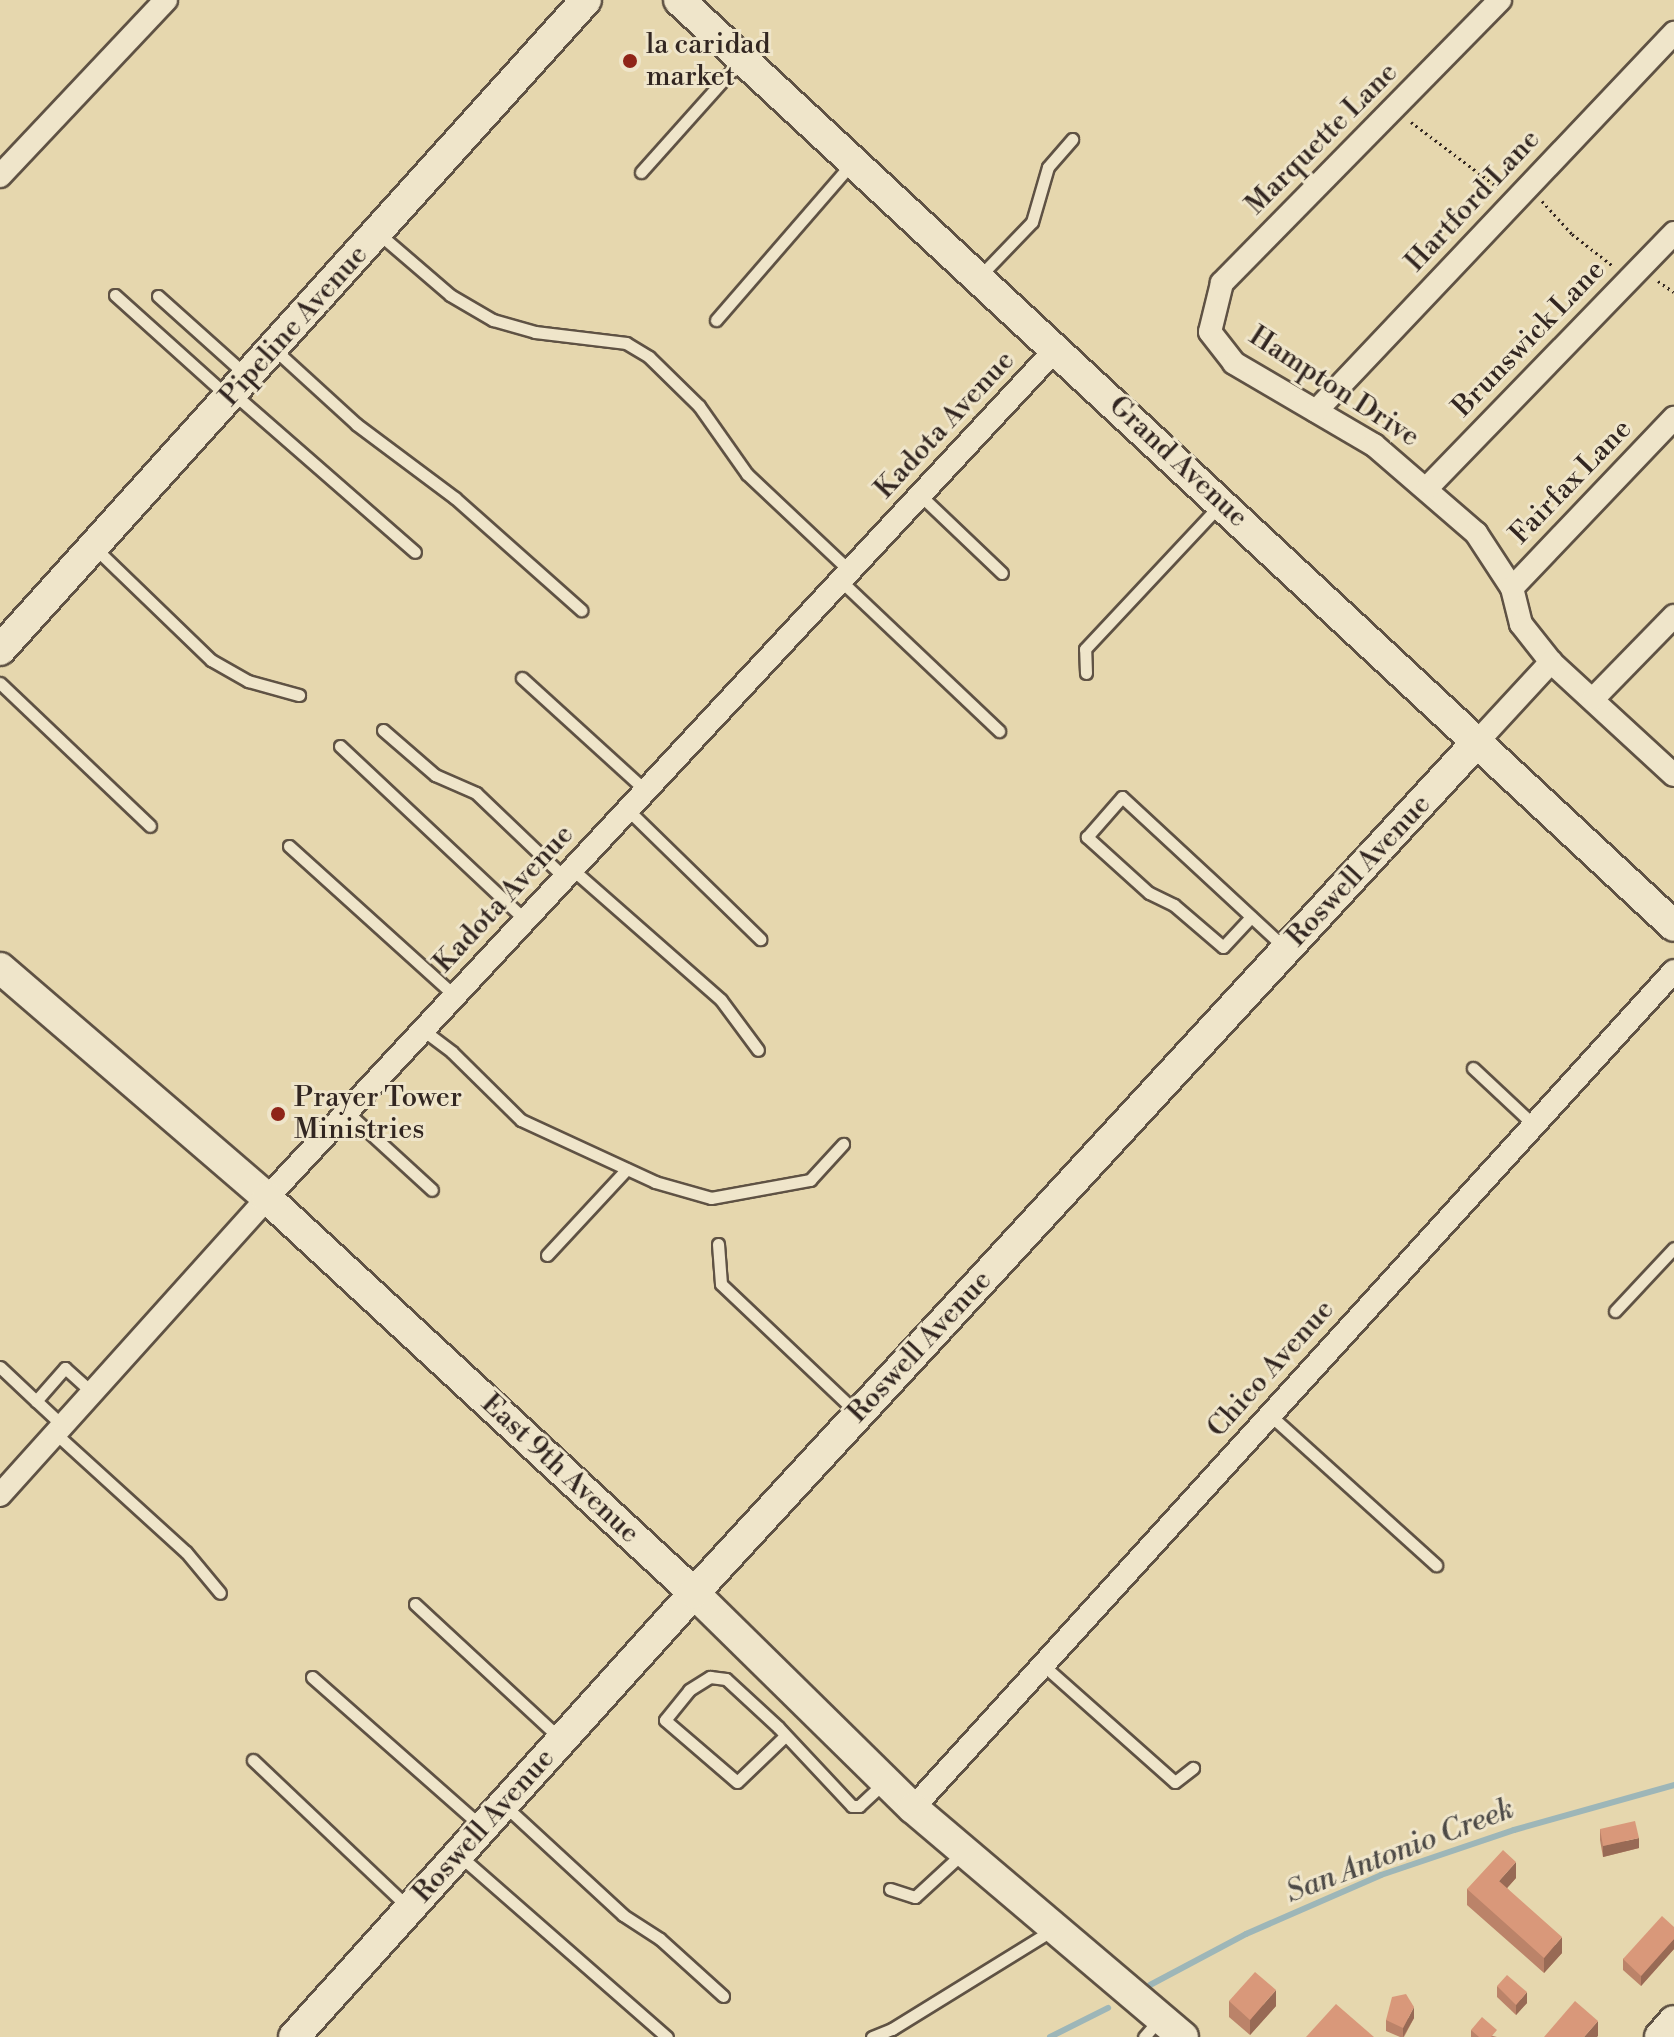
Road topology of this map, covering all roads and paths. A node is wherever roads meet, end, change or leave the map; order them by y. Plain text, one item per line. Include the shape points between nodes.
1 (166, 0) edge
2 (586, 0) edge
3 (679, 0) edge
4 (1500, 0) edge
5 (1674, 33) edge
6 (742, 58) junction
7 (1411, 122) dead end
8 (1072, 139) dead end
9 (854, 161) junction
10 (641, 172) dead end
11 (0, 176) edge
12 (1521, 195) junction
13 (378, 233) junction
14 (1674, 233) edge
15 (1635, 273) junction
16 (979, 277) junction
17 (1674, 292) edge
18 (115, 295) dead end
19 (158, 296) dead end
20 (716, 320) dead end
21 (1210, 332) joint
22 (274, 349) junction
23 (1056, 349) junction
24 (237, 390) junction
25 (1316, 411) junction
26 (1674, 418) edge
27 (1427, 488) junction
28 (920, 495) junction
29 (1222, 503) junction
30 (94, 547) junction
31 (415, 552) dead end
32 (1002, 573) dead end
33 (845, 576) junction
34 (1512, 588) junction
35 (581, 610) dead end
36 (1674, 616) edge
37 (0, 650) edge
38 (1551, 662) junction
39 (1086, 673) dead end
40 (522, 678) dead end
41 (0, 683) edge
42 (299, 695) dead end
43 (1593, 699) junction
44 (383, 730) dead end
45 (999, 731) dead end
46 (1478, 741) junction
47 (340, 746) dead end
48 (1674, 775) edge
49 (646, 791) junction
50 (628, 810) junction
51 (150, 826) dead end
52 (289, 846) dead end
53 (569, 874) junction
54 (1251, 917) junction
55 (525, 920) junction
56 (1674, 926) edge
57 (760, 939) dead end
58 (1286, 950) junction
59 (0, 968) edge
60 (1674, 971) edge
61 (455, 996) junction
62 (423, 1030) junction
63 (758, 1050) dead end
64 (1473, 1068) dead end
65 (347, 1112) junction
66 (1534, 1125) junction
67 (843, 1144) dead end
68 (627, 1169) junction
69 (432, 1190) dead end
70 (267, 1198) junction
71 (718, 1244) dead end
72 (1674, 1248) edge
73 (547, 1255) dead end
74 (1615, 1311) dead end
75 (0, 1367) edge
76 (92, 1392) junction
77 (36, 1401) junction
78 (858, 1415) junction
79 (1270, 1415) junction
80 (59, 1429) junction
81 (0, 1495) edge
82 (1436, 1565) dead end
83 (220, 1593) dead end
84 (694, 1593) junction
85 (415, 1604) dead end
86 (1043, 1665) junction
87 (312, 1677) dead end
88 (785, 1736) junction
89 (562, 1740) junction
90 (253, 1760) dead end
91 (1193, 1768) dead end
92 (886, 1781) junction
93 (503, 1805) junction
94 (913, 1808) junction
95 (483, 1827) junction
96 (965, 1851) junction
97 (458, 1854) junction
98 (890, 1889) dead end
99 (410, 1908) junction
100 (1056, 1928) junction
101 (723, 1996) dead end
102 (1674, 2021) edge
103 (1162, 2031) edge
104 (294, 2037) edge
105 (667, 2037) edge
106 (872, 2037) edge
107 (1660, 2037) edge

1 - 11 street
2 - 13 street, Pipeline Avenue
3 - 6 street, Grand Avenue
4 - 21 street, Marquette Lane via 1222,283
5 - 12 street, Hartford Lane
6 - 9 street, Grand Avenue
6 - 10 lane
7 - 12 path via 1497,188
8 - 16 lane via 1048,167 1032,222
9 - 16 street, Grand Avenue
9 - 20 lane
12 - 15 path via 1542,201 1615,268
12 - 25 street, Hartford Lane
13 - 22 street, Pipeline Avenue
13 - 33 lane via 450,295 493,320 535,332 626,343 649,357 699,406 747,474
14 - 15 street, Brunswick Lane
15 - 17 path
15 - 27 street, Brunswick Lane
16 - 23 street, Grand Avenue
18 - 24 lane
19 - 24 lane
21 - 25 street, Hampton Drive via 1234,363
22 - 24 street, Pipeline Avenue
22 - 35 lane via 356,424 455,498
23 - 28 street, Kadota Avenue
23 - 29 street, Grand Avenue
24 - 30 street, Pipeline Avenue
24 - 31 lane
25 - 27 street, Hampton Drive via 1374,445
26 - 34 street, Fairfax Lane
27 - 34 street, Hampton Drive via 1476,533
28 - 32 lane
28 - 33 street, Kadota Avenue
29 - 39 lane via 1085,649
29 - 46 street, Grand Avenue
30 - 37 street, Pipeline Avenue
30 - 42 lane via 211,660 248,681
33 - 45 lane
33 - 49 street, Kadota Avenue
34 - 38 street, Hampton Drive via 1521,624
36 - 43 street
38 - 43 street, Hampton Drive
38 - 46 street, Roswell Avenue
40 - 49 lane
41 - 51 lane
43 - 48 street, Hampton Drive
44 - 53 lane via 435,775 476,793
46 - 56 street, Grand Avenue
46 - 58 street, Roswell Avenue
47 - 55 lane
49 - 50 street, Kadota Avenue
50 - 53 street, Kadota Avenue
50 - 57 lane
52 - 61 lane
53 - 55 street, Kadota Avenue
53 - 63 lane via 721,1000
54 - 54 lane via 1122,797 1087,837 1149,893 1174,905 1223,947
54 - 58 lane
55 - 61 street, Kadota Avenue
58 - 78 street, Roswell Avenue
59 - 70 street, East 9th Avenue
60 - 66 street, Chico Avenue
61 - 62 street, Kadota Avenue
62 - 65 street, Kadota Avenue
62 - 68 lane via 521,1120
64 - 66 lane
65 - 69 lane
65 - 70 street, Kadota Avenue
66 - 79 street, Chico Avenue
67 - 68 lane via 810,1180 711,1198
68 - 73 lane
70 - 76 street, Kadota Avenue
70 - 84 street, East 9th Avenue
71 - 78 lane via 721,1284
72 - 74 lane
75 - 77 lane
76 - 77 lane via 65,1368
76 - 80 street, Kadota Avenue
77 - 80 lane
78 - 84 street, Roswell Avenue
79 - 82 lane
79 - 86 street, Chico Avenue
80 - 81 street, Kadota Avenue
80 - 83 lane via 186,1552
84 - 89 street, Roswell Avenue
84 - 92 street, East 9th Avenue
85 - 89 lane
86 - 91 lane via 1175,1782
86 - 94 street, Chico Avenue
87 - 95 lane
88 - 88 lane via 726,1679 710,1677 689,1690 665,1720 737,1782
88 - 92 lane via 852,1806 859,1806
89 - 93 street, Roswell Avenue
90 - 99 lane
92 - 94 street, East 9th Avenue
93 - 95 street, Roswell Avenue
93 - 101 lane via 623,1915 660,1939
94 - 96 street, East 9th Avenue
95 - 97 street, Roswell Avenue
96 - 98 lane via 915,1897
96 - 100 street, East 9th Avenue
97 - 99 street, Roswell Avenue
97 - 105 lane
99 - 104 street, Roswell Avenue
100 - 103 street, East 9th Avenue via 1113,1976
100 - 106 lane
102 - 107 street

